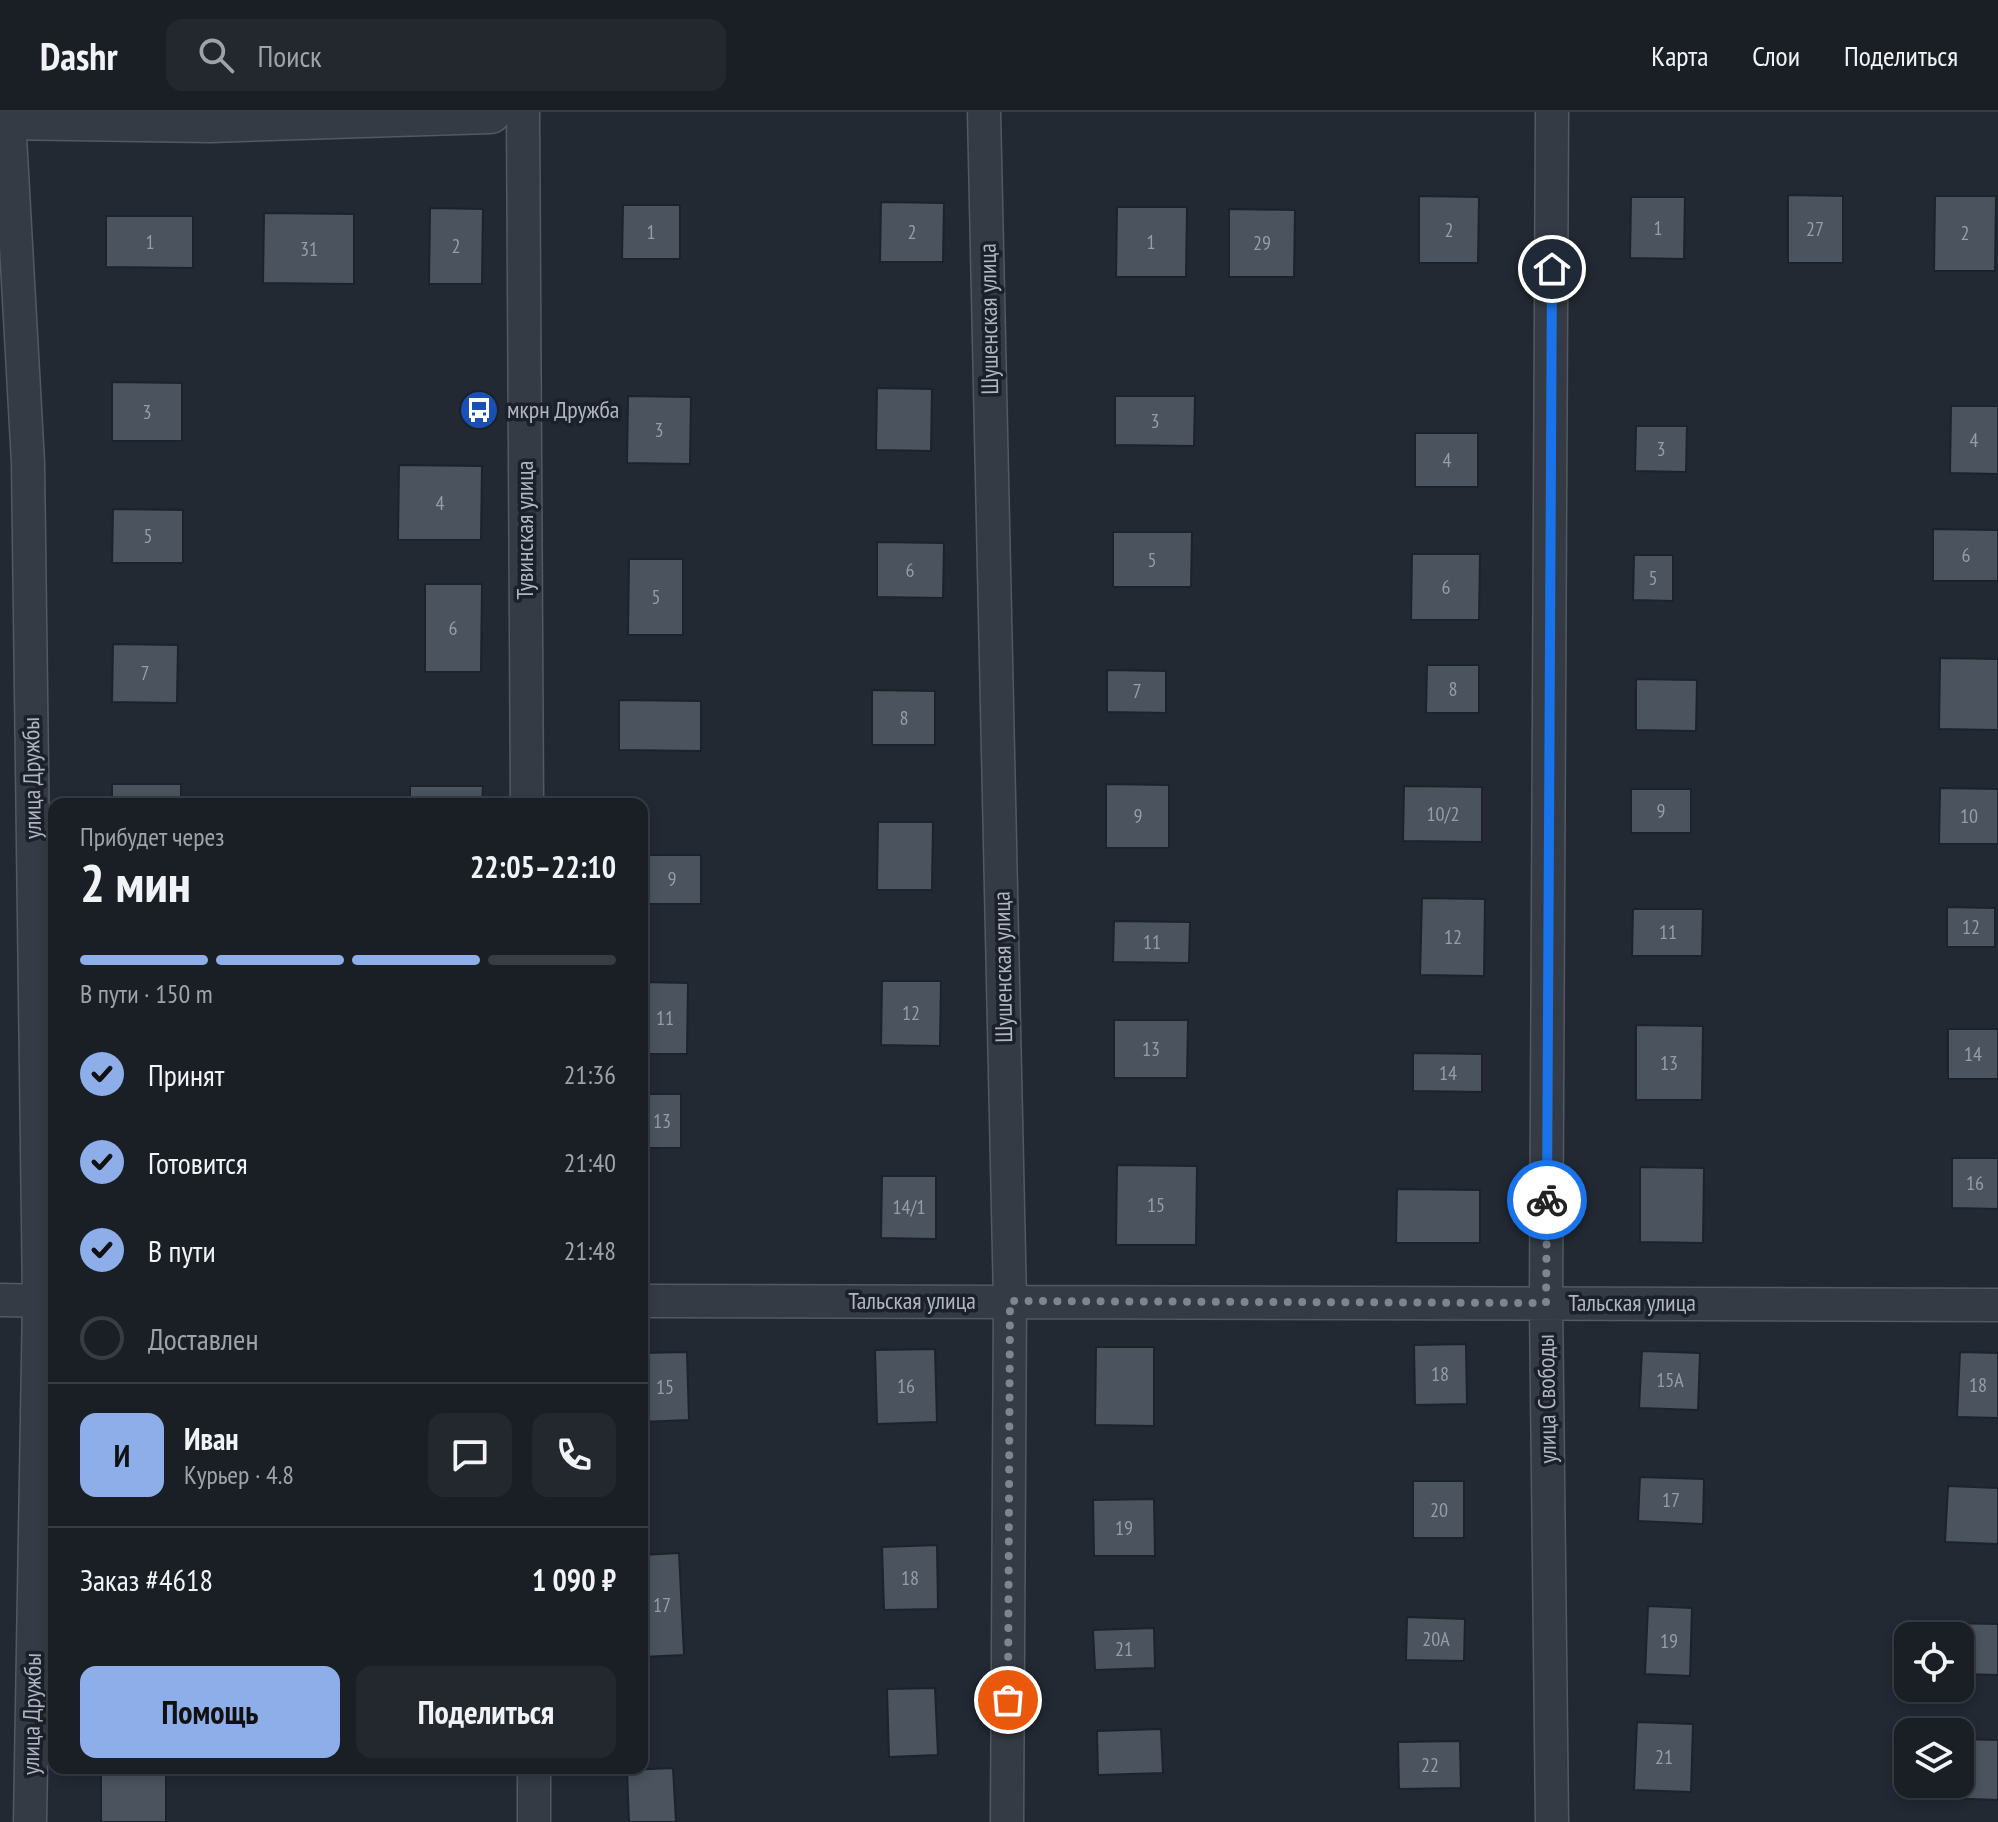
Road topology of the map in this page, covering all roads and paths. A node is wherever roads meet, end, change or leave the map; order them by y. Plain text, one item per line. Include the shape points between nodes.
1 (490, 112) edge
2 (523, 112) edge
3 (984, 112) edge
4 (1552, 112) edge
5 (4, 118) edge
6 (527, 798) edge
7 (0, 1300) edge
8 (46, 1301) edge
9 (648, 1301) edge
10 (1010, 1301) junction
11 (1546, 1303) junction
12 (1998, 1305) edge
13 (534, 1774) edge
14 (30, 1822) edge
15 (534, 1822) edge
16 (1007, 1822) edge
17 (1552, 1822) edge

1 - 5 street via 210,121
2 - 6 street, Тувинская улица
3 - 10 street, Шушенская улица
4 - 11 street, улица Свободы
5 - 8 street, улица Дружбы via 28,463
7 - 8 street
8 - 14 street, улица Дружбы
9 - 10 street, Тальская улица
10 - 11 street, Тальская улица
10 - 16 street, Шушенская улица
11 - 12 street, Тальская улица
11 - 17 street, улица Свободы
13 - 15 street

